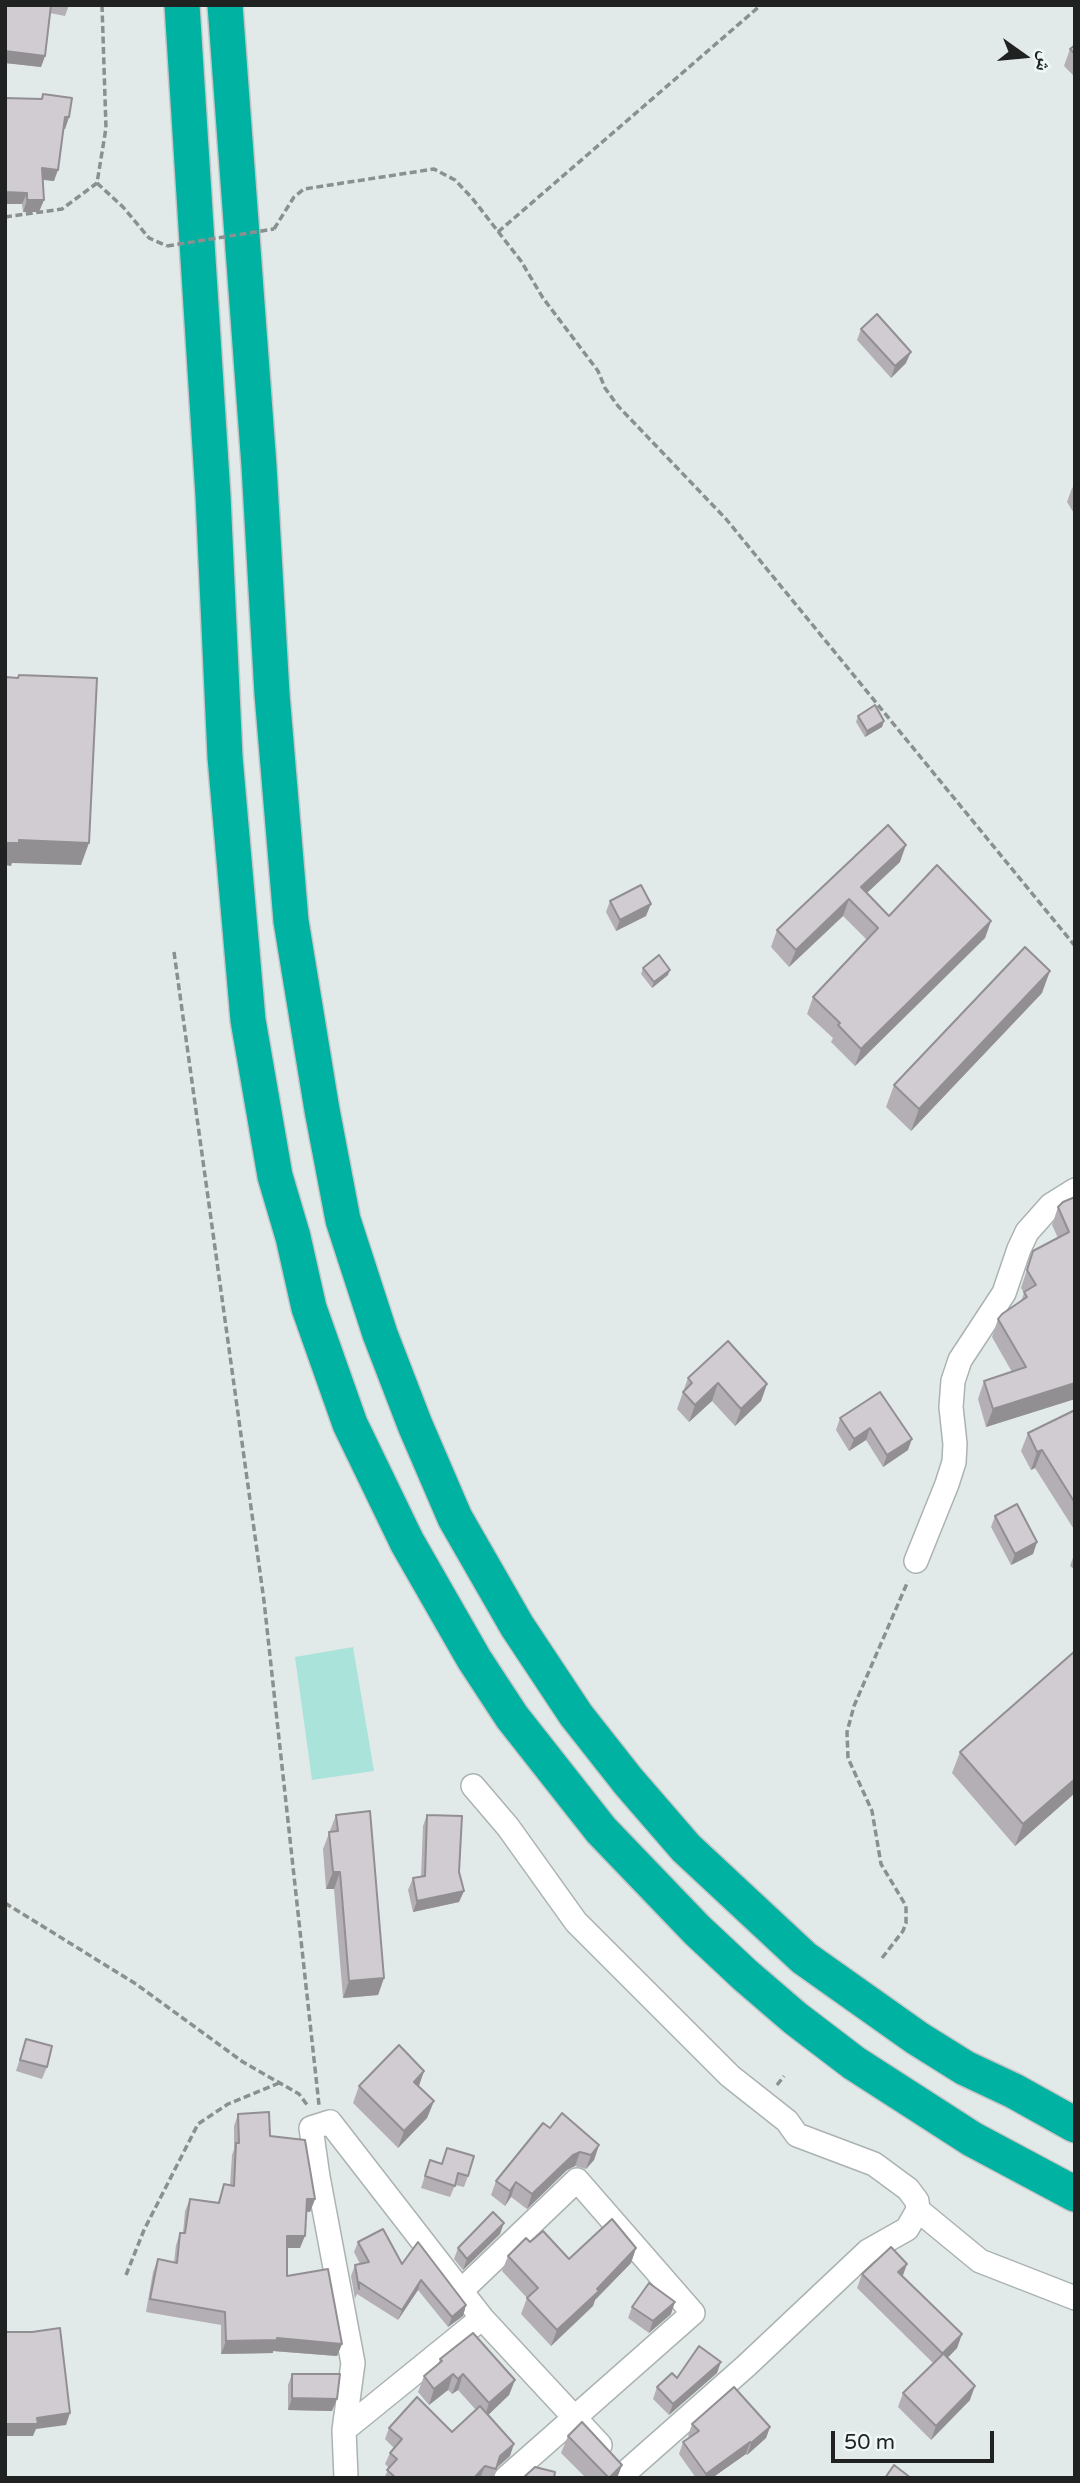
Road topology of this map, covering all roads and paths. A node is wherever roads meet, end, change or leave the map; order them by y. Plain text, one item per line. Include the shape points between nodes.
1 (102, 5) edge
2 (182, 5) edge
3 (225, 5) edge
4 (761, 5) edge
5 (97, 183) junction
6 (5, 217) edge
7 (498, 232) junction
8 (1075, 946) edge
9 (174, 952) dead end
10 (1075, 1190) edge
11 (916, 1561) joint
12 (473, 1786) dead end
13 (5, 1903) edge
14 (882, 1958) dead end
15 (279, 2083) junction
16 (321, 2124) junction
17 (1075, 2124) edge
18 (1075, 2194) edge
19 (918, 2210) junction
20 (126, 2275) dead end
21 (461, 2291) junction
22 (1075, 2298) edge
23 (482, 2318) junction
24 (575, 2418) junction
25 (344, 2430) junction
26 (629, 2475) edge
27 (346, 2478) edge
28 (506, 2478) edge

1 - 5 path via 106,128
2 - 18 highway via 225,757 248,1020 275,1176 309,1308 350,1424 407,1542 474,1659 512,1717 600,1830 794,2018 914,2104
3 - 17 highway via 291,921 343,1220 415,1425 455,1518 517,1626 576,1715 687,1848 804,1958 965,2068
4 - 7 path
5 - 6 path via 62,209
5 - 7 path, bridge via 149,237 167,246 274,229 293,197 304,189 434,170 454,180
7 - 8 path via 618,406 726,519
9 - 16 path via 264,1601
10 - 11 street via 1051,1205 1027,1232 1004,1293 960,1360 951,1407 954,1462
11 - 14 path via 846,1732 848,1758 872,1811 881,1864 906,1906 903,1931
12 - 19 street via 576,1922 685,2034 797,2135 874,2164 908,2189
13 - 15 path via 136,1984
15 - 16 path via 299,2094
15 - 20 path via 228,2104 198,2124
16 - 21 street via 330,2122
16 - 25 street via 311,2127 353,2363
19 - 22 street via 980,2261
19 - 26 street via 906,2229 868,2250
21 - 23 street
21 - 24 street via 577,2180 693,2313
23 - 24 street
23 - 25 street
24 - 26 street
24 - 28 street
25 - 27 street

